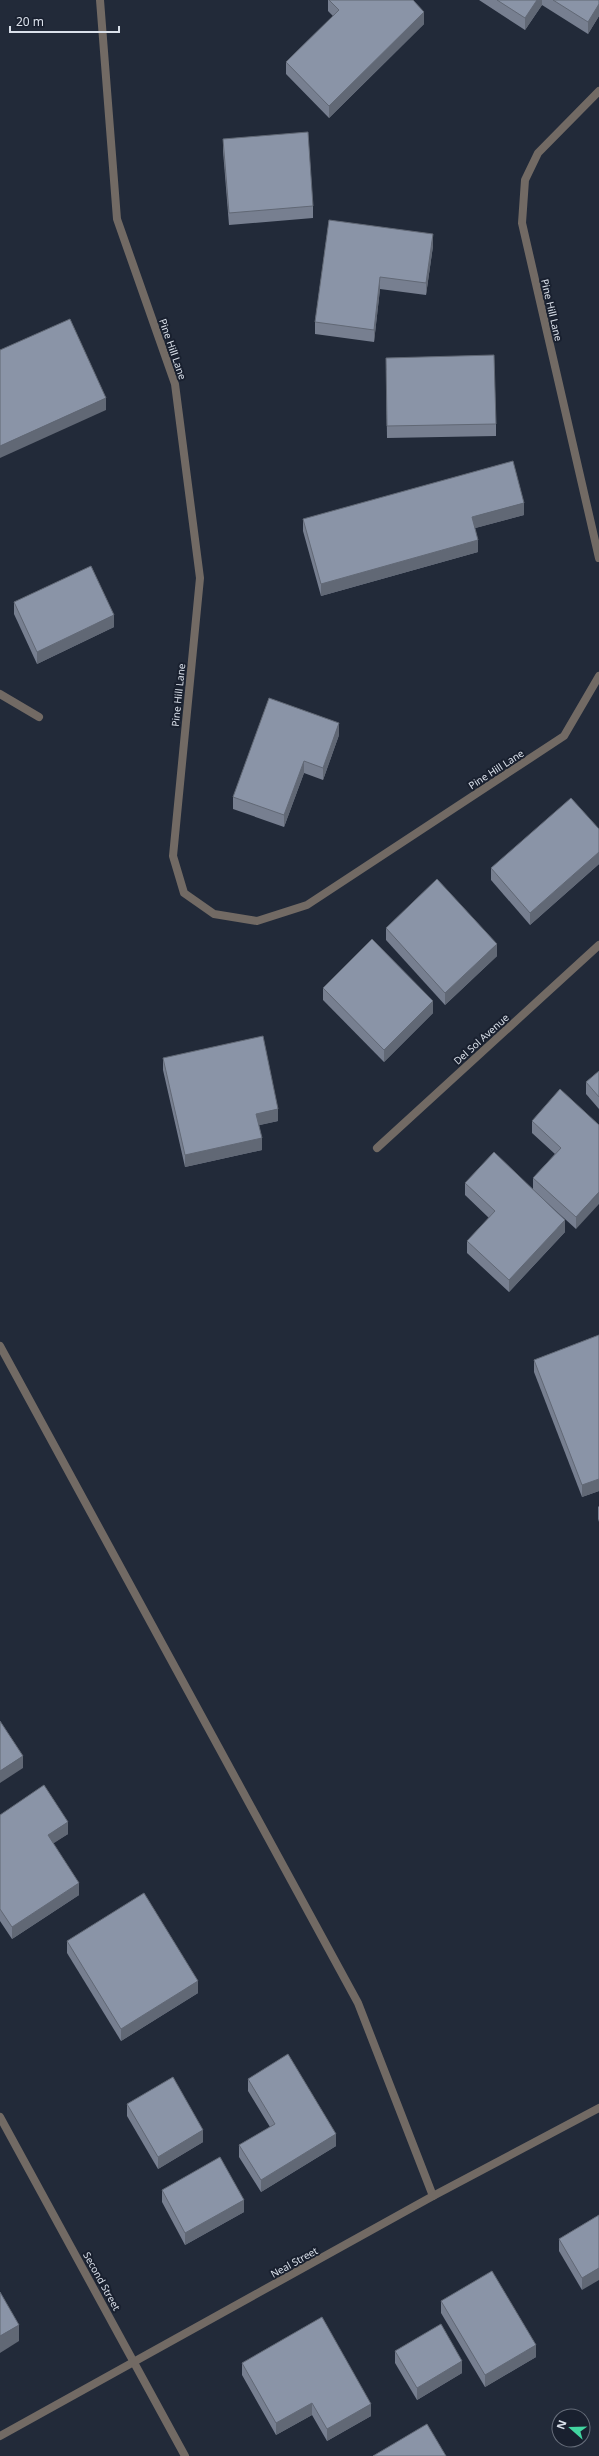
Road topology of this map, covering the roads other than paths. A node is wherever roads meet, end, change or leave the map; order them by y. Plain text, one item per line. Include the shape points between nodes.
1 (100, 0) edge
2 (599, 91) edge
3 (599, 558) edge
4 (599, 676) edge
5 (0, 694) edge
6 (39, 718) dead end
7 (599, 945) edge
8 (377, 1148) dead end
9 (0, 1346) edge
10 (599, 2108) edge
11 (0, 2117) edge
12 (433, 2196) junction
13 (135, 2362) junction
14 (0, 2436) edge
15 (185, 2456) edge

1 - 4 street, Pine Hill Lane via 117,219 175,384 200,578 173,856 184,893 214,914 257,921 307,905 564,736
2 - 3 street, Pine Hill Lane via 538,153 525,180 522,223
5 - 6 street
7 - 8 street, Del Sol Avenue
9 - 12 street via 358,2003
10 - 12 street, Neal Street
11 - 13 street, Second Street
12 - 13 street, Neal Street
13 - 14 street, Neal Street
13 - 15 street, Second Street

